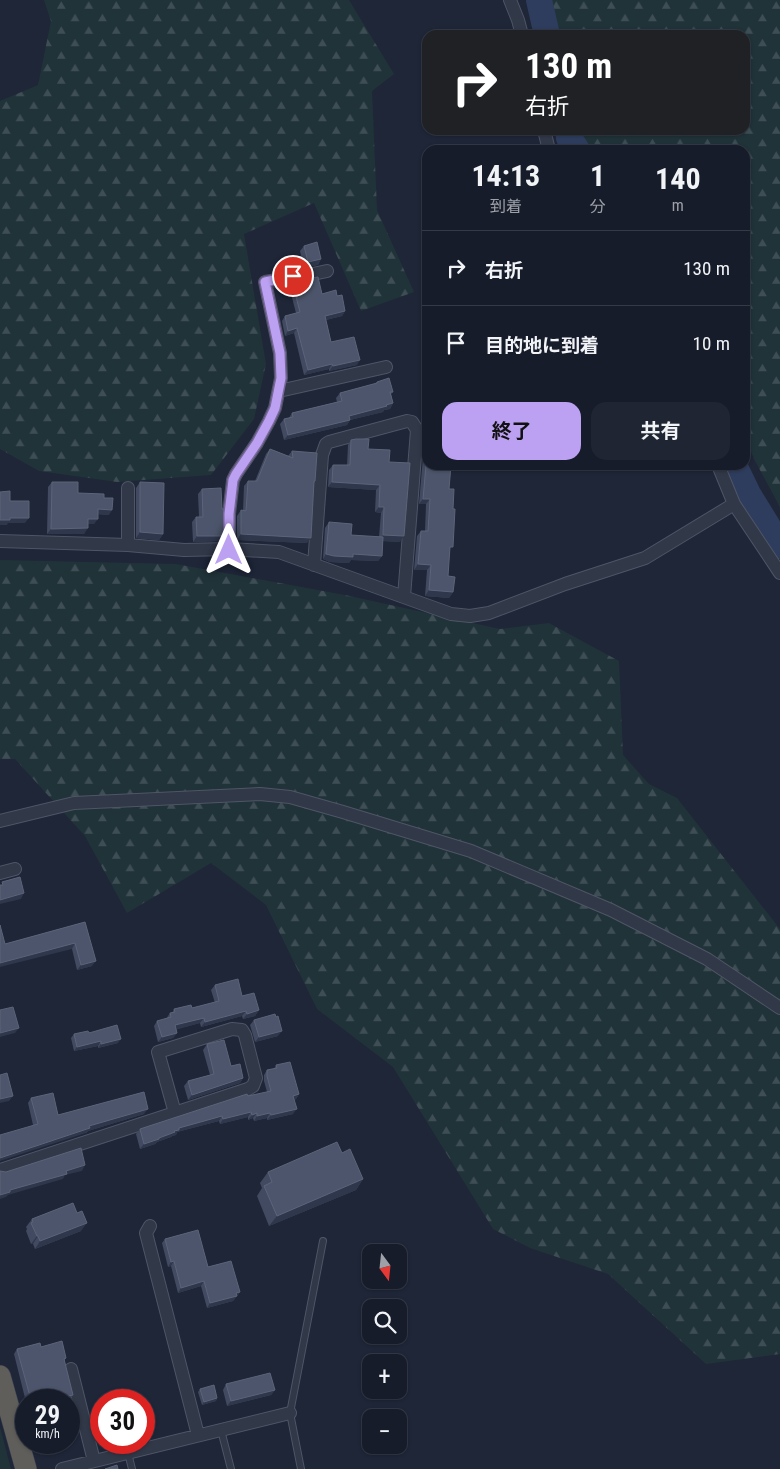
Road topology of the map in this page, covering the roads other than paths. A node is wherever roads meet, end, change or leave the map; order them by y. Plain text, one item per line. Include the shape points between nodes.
1 (510, 0) edge
2 (521, 30) edge
3 (327, 271) dead end
4 (386, 367) dead end
5 (279, 391) junction
6 (720, 470) edge
7 (128, 488) dead end
8 (734, 504) junction
9 (0, 542) edge
10 (128, 545) junction
11 (229, 550) junction
12 (314, 565) junction
13 (780, 573) edge
14 (404, 597) junction
15 (0, 821) edge
16 (15, 869) dead end
17 (0, 873) edge
18 (780, 1008) edge
19 (175, 1113) junction
20 (0, 1170) edge
21 (150, 1226) dead end
22 (323, 1241) dead end
23 (71, 1369) dead end
24 (0, 1376) edge
25 (290, 1413) junction
26 (221, 1430) junction
27 (198, 1436) junction
28 (155, 1446) edge
29 (124, 1454) edge
30 (128, 1454) edge
31 (94, 1461) junction
32 (26, 1469) edge
33 (62, 1469) edge
34 (132, 1469) edge
35 (230, 1469) edge
36 (301, 1469) edge

1 - 2 street
3 - 5 street via 265,282 280,353
4 - 5 street
5 - 11 street via 269,421 233,480
6 - 8 street
7 - 10 street
8 - 13 street
8 - 14 street via 645,558 489,612 470,616 451,614
9 - 10 street
10 - 11 street
11 - 12 street via 279,552
12 - 14 street
12 - 14 street via 322,455 326,444 412,422 416,430
15 - 18 street via 74,803 260,794 290,797 470,851 611,910 707,959
16 - 17 street
19 - 19 street via 253,1086 256,1078 242,1030 232,1029 158,1052
19 - 20 street
21 - 27 street via 146,1233
22 - 25 lane
23 - 31 street
24 - 32 highway via 10,1423
25 - 26 street
25 - 36 lane
26 - 27 street
26 - 35 lane
27 - 28 street
29 - 31 street
30 - 34 lane
31 - 33 street

